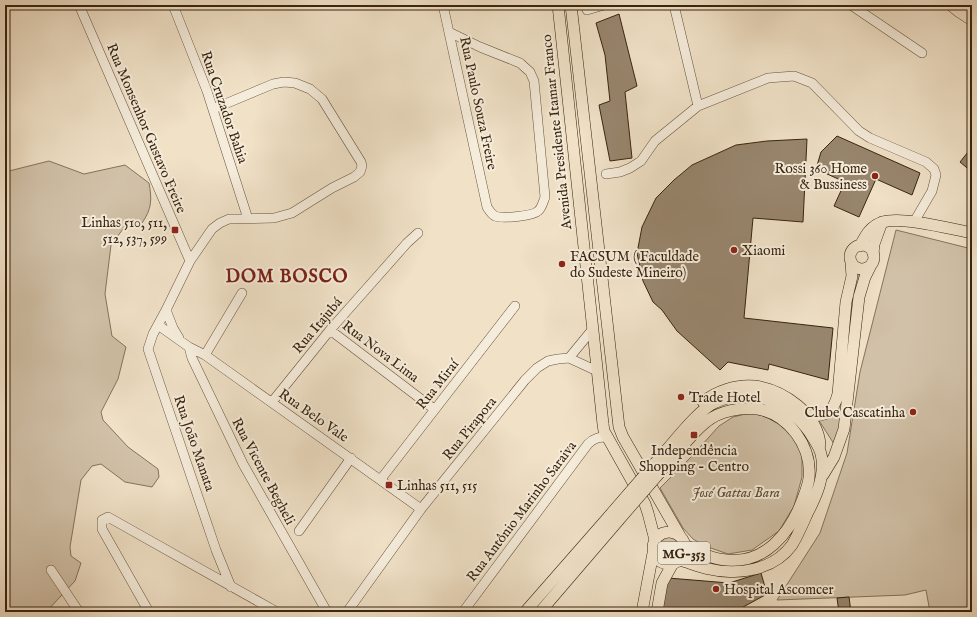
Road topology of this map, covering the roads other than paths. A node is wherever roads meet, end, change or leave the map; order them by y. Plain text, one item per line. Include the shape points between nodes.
1 (79, 5) edge
2 (173, 5) edge
3 (443, 5) edge
4 (558, 5) edge
5 (571, 5) edge
6 (604, 5) edge
7 (674, 5) edge
8 (851, 5) edge
9 (951, 5) edge
10 (587, 10) dead end
11 (972, 20) edge
12 (449, 32) junction
13 (922, 53) dead end
14 (698, 106) junction
15 (213, 109) junction
16 (606, 174) dead end
17 (248, 219) junction
18 (882, 222) junction
19 (914, 222) junction
20 (418, 233) dead end
21 (972, 233) edge
22 (860, 246) junction
23 (872, 259) junction
24 (190, 261) junction
25 (851, 263) junction
26 (242, 293) dead end
27 (515, 306) dead end
28 (166, 310) junction
29 (158, 325) junction
30 (330, 330) junction
31 (592, 330) junction
32 (185, 344) junction
33 (205, 355) junction
34 (569, 358) junction
35 (597, 371) junction
36 (272, 402) junction
37 (434, 409) junction
38 (808, 416) junction
39 (608, 437) junction
40 (671, 446) junction
41 (821, 453) junction
42 (351, 458) junction
43 (665, 459) junction
44 (822, 478) junction
45 (381, 479) junction
46 (422, 509) junction
47 (614, 518) junction
48 (300, 531) dead end
49 (654, 540) junction
50 (682, 540) junction
51 (653, 553) junction
52 (676, 562) junction
53 (50, 570) dead end
54 (231, 587) junction
55 (643, 607) edge
56 (79, 612) edge
57 (149, 612) edge
58 (277, 612) edge
59 (327, 612) edge
60 (347, 612) edge
61 (463, 612) edge
62 (525, 612) edge
63 (540, 612) edge
64 (638, 612) edge
65 (657, 612) edge

1 - 24 street, Rua Monsenhor Gustavo Freire
2 - 15 street, Rua Cruzador Bahia
3 - 12 street, Rua Paulo Souza Freire
4 - 31 main road, Avenida Presidente Itamar Franco / MG-353
5 - 50 main road, Avenida Presidente Itamar Franco / MG-353 via 618,427
6 - 10 street
7 - 14 street
8 - 13 street
9 - 11 main road
12 - 12 street, Rua Paulo Souza Freire via 487,207 490,213 502,217 537,212 545,197 534,80 520,63
14 - 16 street via 655,141 641,161 620,172
14 - 19 street via 768,78 794,76 812,83 859,131 926,162 934,169 936,175 932,191
15 - 17 street, Rua Cruzador Bahia
15 - 17 street, Rua João Manata via 273,84 295,83 310,89 322,99 361,162 360,172 354,177 292,213 274,218
17 - 24 street, Rua João Manata via 228,219 220,222 212,229
18 - 19 main road
18 - 22 main road via 869,231
18 - 23 main road
19 - 21 main road
20 - 30 street, Rua Itajubá
22 - 23 main road via 867,246 872,251
22 - 25 main road via 851,252
23 - 25 main road via 861,269
23 - 44 main road via 859,297 844,429 834,457
24 - 28 street, Rua João Manata
25 - 38 main road via 852,276 846,302 836,403 824,414
26 - 33 street
27 - 37 street, Rua Miraí
28 - 29 street, Rua João Manata
28 - 32 street, Rua Vicente Begheli via 173,328
29 - 32 street
29 - 54 street, Rua João Manata via 148,349
30 - 36 street, Rua Itajubá
30 - 37 street, Rua Nova Lima
31 - 34 street
31 - 35 main road, Avenida Presidente Itamar Franco / MG-353
32 - 33 street, Rua Belo Vale
32 - 59 street, Rua Vicente Begheli via 243,464
33 - 36 street, Rua Belo Vale
34 - 35 street
34 - 46 street, Rua Pirapora via 548,361 525,380
35 - 39 main road, Avenida Presidente Itamar Franco / MG-353 via 603,424
36 - 42 street, Rua Belo Vale
37 - 45 street, Rua Miraí
38 - 40 main road via 801,408 776,392 754,386 730,389 706,399 696,407
38 - 41 main road via 820,436
39 - 49 main road, Avenida Presidente Itamar Franco / MG-353 via 644,504
39 - 61 street, Rua Antônio Marinho Saraiva via 599,437 588,444
40 - 41 main road via 713,403 748,396 769,400 791,413 807,429
40 - 43 main road
41 - 44 main road
42 - 45 street, Rua Belo Vale
42 - 48 street
43 - 47 main road, bridge
43 - 50 main road via 705,422 726,412 754,409 771,413 795,431 803,443 809,462 808,484 792,523 782,537 757,556 742,560 715,558 702,554
44 - 52 main road via 791,545 769,564 729,571
45 - 46 street, Rua Belo Vale
46 - 60 street, Rua Pirapora
47 - 62 main road
47 - 63 main road
49 - 50 main road, MG-353 via 666,532 671,532
49 - 51 main road, MG-353
50 - 52 main road, MG-353 via 683,556
51 - 52 main road, MG-353 via 658,561 667,565
51 - 55 main road, MG-353
52 - 65 main road, MG-353 via 662,583
53 - 56 street
54 - 57 street via 108,517 102,520 102,529
54 - 58 street
55 - 64 street

